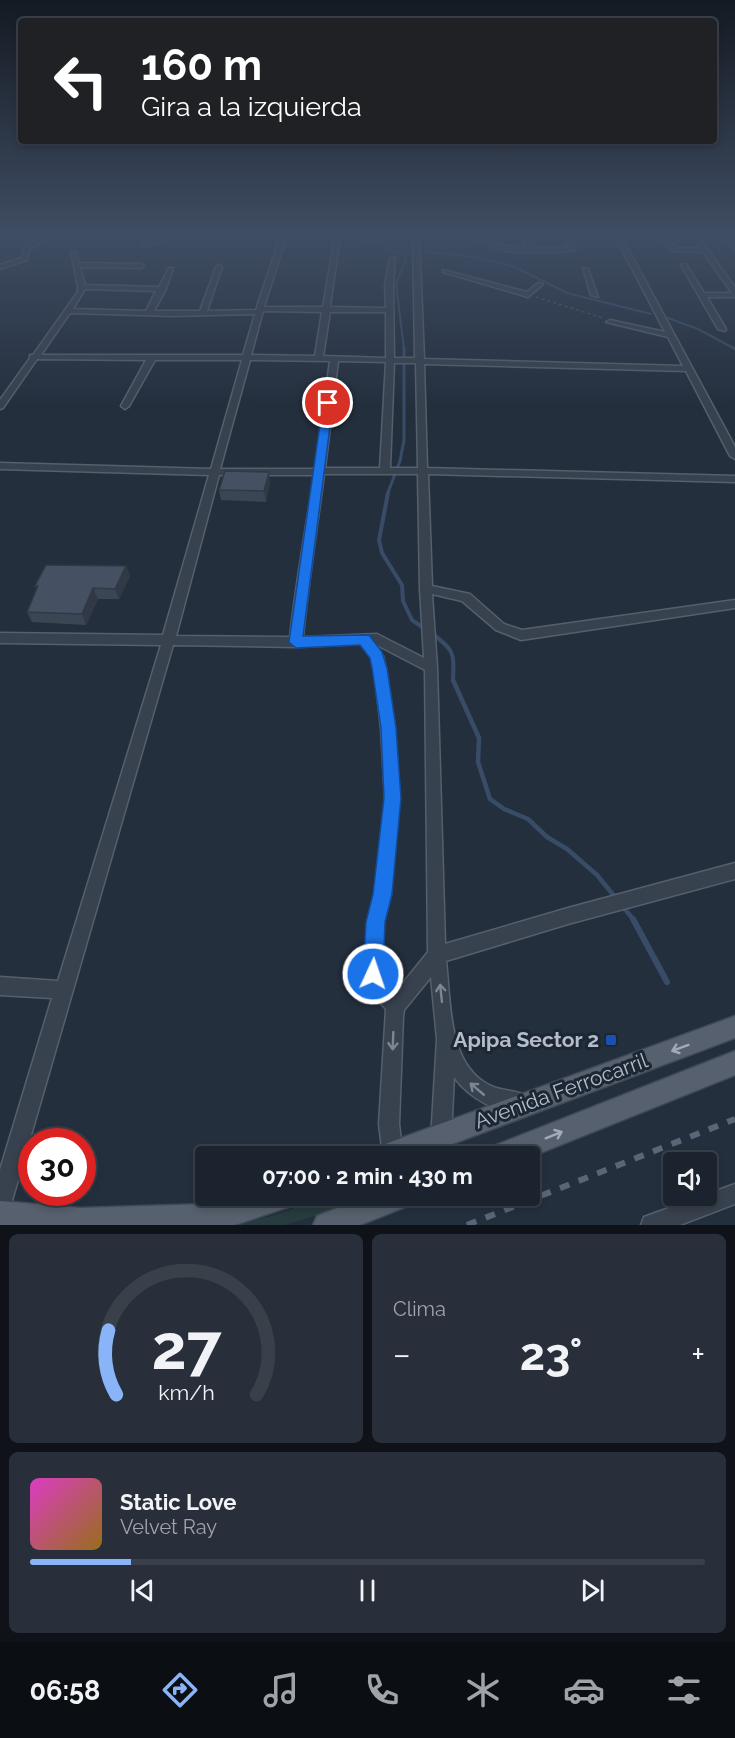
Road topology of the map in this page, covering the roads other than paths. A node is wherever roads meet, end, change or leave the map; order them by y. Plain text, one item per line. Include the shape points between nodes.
1 (80, 291) edge
2 (161, 291) edge
3 (211, 291) edge
4 (266, 291) edge
5 (330, 291) edge
6 (390, 291) edge
7 (418, 291) edge
8 (515, 291) edge
9 (532, 291) edge
10 (594, 291) edge
11 (647, 291) edge
12 (700, 291) edge
13 (735, 293) edge
14 (595, 295) dead end
15 (702, 295) junction
16 (327, 310) junction
17 (388, 310) junction
18 (69, 311) junction
19 (260, 311) junction
20 (149, 313) junction
21 (203, 313) junction
22 (610, 322) road end
23 (722, 329) dead end
24 (669, 335) junction
25 (33, 357) junction
26 (247, 358) junction
27 (319, 358) junction
28 (151, 359) junction
29 (334, 359) junction
30 (390, 361) junction
31 (421, 363) junction
32 (688, 369) junction
33 (1, 404) edge
34 (125, 406) dead end
35 (735, 456) edge
36 (0, 466) edge
37 (318, 470) junction
38 (385, 470) junction
39 (424, 471) junction
40 (216, 472) junction
41 (735, 479) edge
42 (426, 589) junction
43 (735, 604) edge
44 (0, 638) edge
45 (364, 639) junction
46 (168, 640) junction
47 (296, 642) junction
48 (431, 667) junction
49 (735, 871) edge
50 (437, 955) junction
51 (0, 986) edge
52 (63, 990) junction
53 (396, 1006) junction
54 (735, 1027) edge
55 (446, 1039) junction
56 (735, 1064) edge
57 (532, 1103) junction
58 (391, 1146) edge
59 (442, 1146) edge
60 (526, 1146) edge
61 (735, 1194) edge
62 (0, 1204) edge
63 (255, 1206) edge
64 (374, 1206) edge
65 (0, 1214) edge
66 (326, 1225) edge
67 (652, 1225) edge

1 - 18 street
2 - 20 street
3 - 21 street
4 - 19 street
5 - 16 street
6 - 17 street
7 - 31 street
8 - 9 street via 528,295
10 - 14 street
11 - 24 street via 669,328
12 - 15 street
13 - 15 street
15 - 23 street
16 - 17 street
16 - 19 street
16 - 27 street
17 - 30 street
18 - 20 street
18 - 25 street
19 - 21 street
19 - 26 street
20 - 21 street
22 - 24 street
24 - 32 street
25 - 28 street
25 - 33 street
26 - 27 street
26 - 28 street
26 - 40 street
27 - 29 street
28 - 34 street
29 - 30 street
29 - 37 street
30 - 31 street
30 - 38 street
31 - 32 street
31 - 39 street
32 - 35 street
36 - 40 street
37 - 38 street
37 - 40 street
37 - 47 street
38 - 39 street
39 - 41 street
39 - 42 street
40 - 46 street
42 - 43 street via 466,597 500,627 521,634
42 - 48 street
44 - 46 street
45 - 47 street
45 - 48 street via 387,643
45 - 53 street via 377,656 380,668 393,798 373,974 379,989
46 - 47 street
46 - 52 street
48 - 50 street
49 - 50 street
50 - 53 street
55 -> 50 street
51 - 52 street
52 - 62 street
53 -> 58 street
54 -> 57 main road, Avenida Ferrocarril
57 -> 55 street via 484,1095 462,1075
55 - 59 street
60 -> 56 main road, Avenida Ferrocarril
57 - 59 main road, Avenida Ferrocarril
61 - 67 street
63 - 65 main road via 210,1217 80,1221
64 - 66 main road

